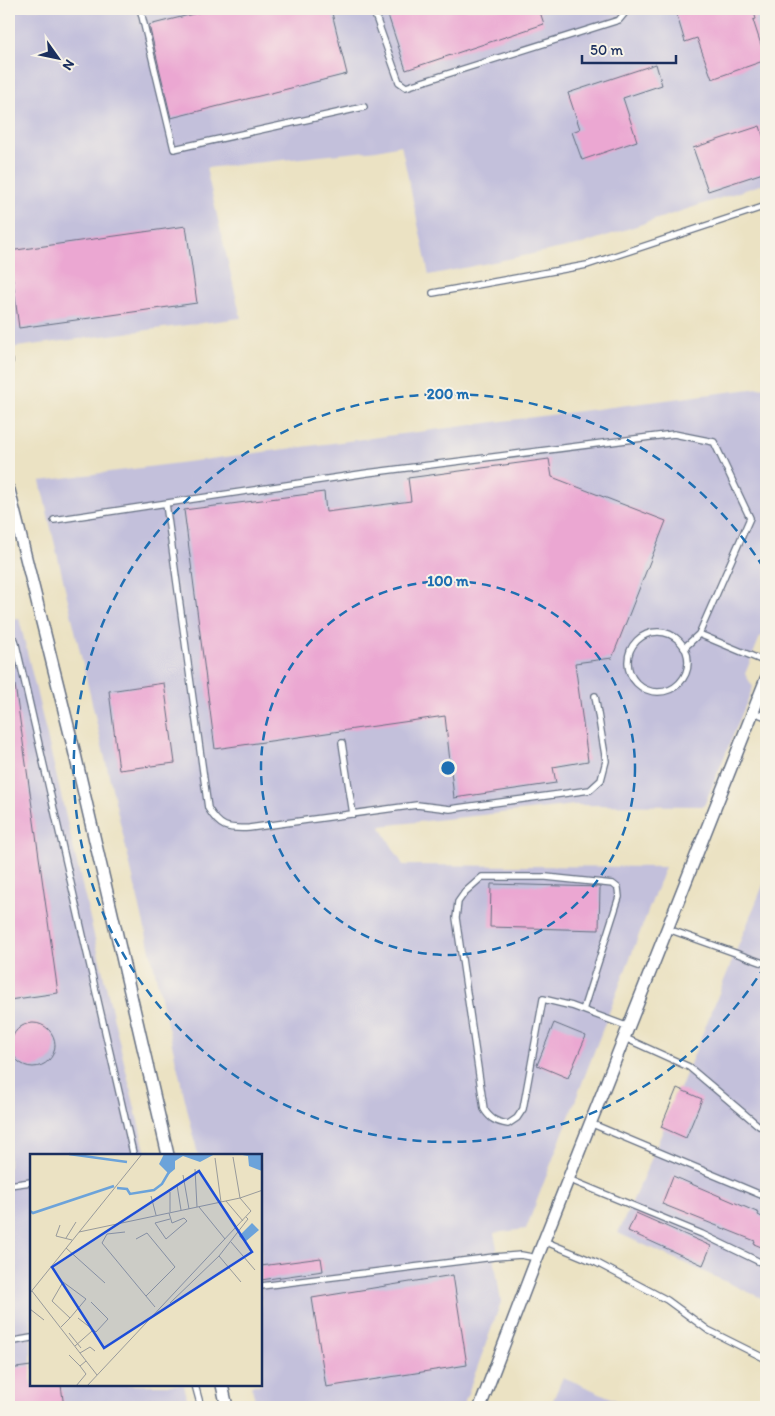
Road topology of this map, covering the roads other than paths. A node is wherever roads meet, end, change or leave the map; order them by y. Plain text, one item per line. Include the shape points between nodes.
1 (146, 9) edge
2 (374, 9) edge
3 (622, 9) edge
4 (364, 107) dead end
5 (766, 206) edge
6 (433, 293) dead end
7 (9, 490) edge
8 (166, 504) junction
9 (54, 520) dead end
10 (699, 634) junction
11 (15, 640) dead end
12 (684, 648) junction
13 (766, 662) edge
14 (766, 679) edge
15 (595, 696) dead end
16 (753, 712) junction
17 (766, 717) edge
18 (342, 743) dead end
19 (353, 814) junction
20 (668, 929) junction
21 (766, 964) edge
22 (583, 1010) junction
23 (629, 1027) junction
24 (625, 1038) junction
25 (590, 1123) junction
26 (759, 1126) dead end
27 (132, 1154) edge
28 (168, 1154) edge
29 (568, 1180) junction
30 (30, 1182) edge
31 (9, 1185) edge
32 (766, 1197) edge
33 (544, 1241) junction
34 (536, 1258) junction
35 (766, 1265) edge
36 (262, 1286) edge
37 (30, 1338) edge
38 (9, 1342) edge
39 (766, 1359) edge
40 (195, 1386) edge
41 (222, 1386) edge
42 (201, 1407) edge
43 (227, 1407) edge
44 (480, 1407) edge

1 - 4 lane via 141,12 174,149
2 - 3 lane via 399,82 406,87 619,20 624,14
5 - 6 lane via 588,265
7 - 28 street via 74,750
8 - 9 lane
8 - 10 lane via 367,473 674,434 714,442 750,518
8 - 19 lane via 208,808 216,822 230,829 249,828
10 - 12 lane
10 - 13 lane
11 - 27 lane
12 - 12 lane via 687,668 672,688 658,692 648,690 633,679 628,660 630,651 642,636 661,632 678,640
14 - 16 street
15 - 19 lane via 606,762 601,780 590,790 450,809 418,805
16 - 17 lane
16 - 20 street
18 - 19 lane
20 - 21 lane
20 - 23 street
22 - 22 lane via 543,999 522,1109 508,1124 489,1116 484,1109 456,918 458,902 482,877 546,877 613,884 618,888 619,897
22 - 23 lane
23 - 24 street
24 - 25 street
24 - 26 lane via 689,1067
25 - 29 street
25 - 32 lane
29 - 33 street
29 - 35 lane via 702,1234
30 - 31 lane
33 - 34 street
33 - 39 lane via 597,1263 667,1300 708,1330
34 - 36 lane via 521,1255 494,1257
34 - 44 street
37 - 38 lane
40 - 42 lane
41 - 43 street

